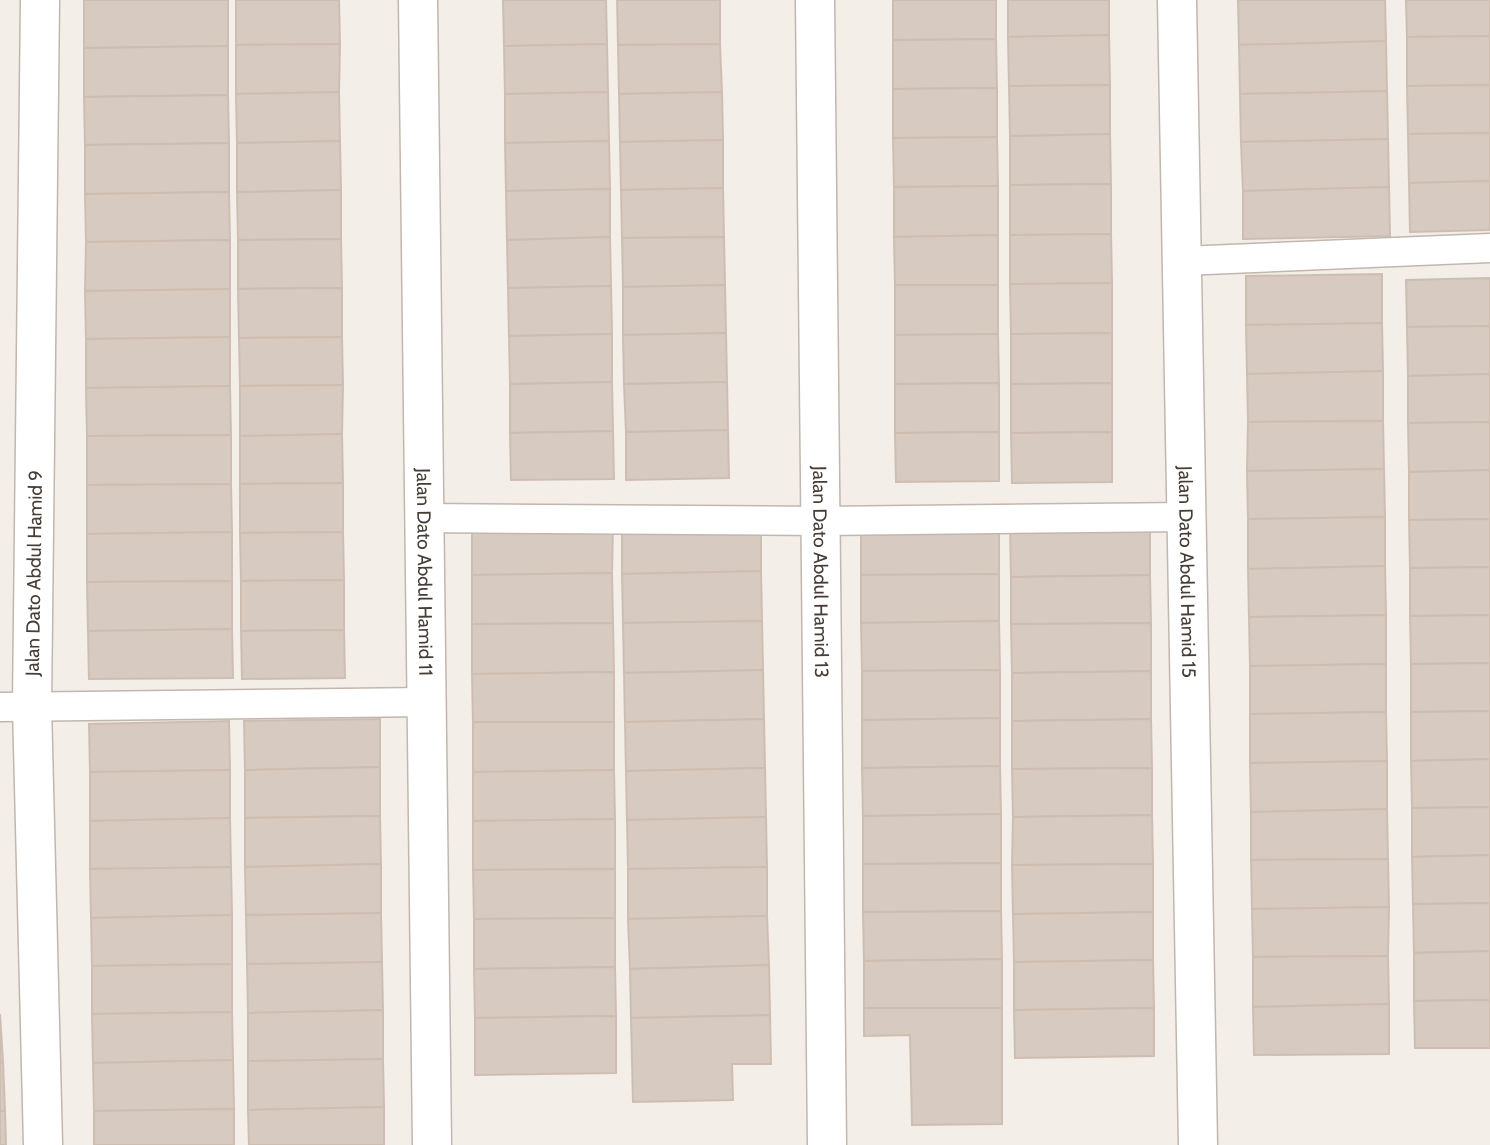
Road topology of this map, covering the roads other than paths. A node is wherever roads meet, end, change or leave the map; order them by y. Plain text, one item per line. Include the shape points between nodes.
1 (40, 0) edge
2 (418, 0) edge
3 (815, 0) edge
4 (1177, 0) edge
5 (1490, 248) edge
6 (1182, 261) junction
7 (1187, 517) junction
8 (424, 519) junction
9 (821, 520) junction
10 (426, 702) junction
11 (16, 706) edge
12 (43, 1145) edge
13 (432, 1145) edge
14 (827, 1145) edge
15 (1198, 1145) edge

1 - 11 street, Jalan Dato Abdul Hamid 9
2 - 8 street, Jalan Dato Abdul Hamid 11
3 - 9 street, Jalan Dato Abdul Hamid 13
4 - 6 street, Jalan Dato Abdul Hamid 15
5 - 6 lane
6 - 7 street, Jalan Dato Abdul Hamid 15
7 - 9 lane
7 - 15 street, Jalan Dato Abdul Hamid 15
8 - 9 lane
8 - 10 street, Jalan Dato Abdul Hamid 11
9 - 14 street, Jalan Dato Abdul Hamid 13
10 - 11 lane
10 - 13 street, Jalan Dato Abdul Hamid 11
11 - 12 street, Jalan Dato Abdul Hamid 9

